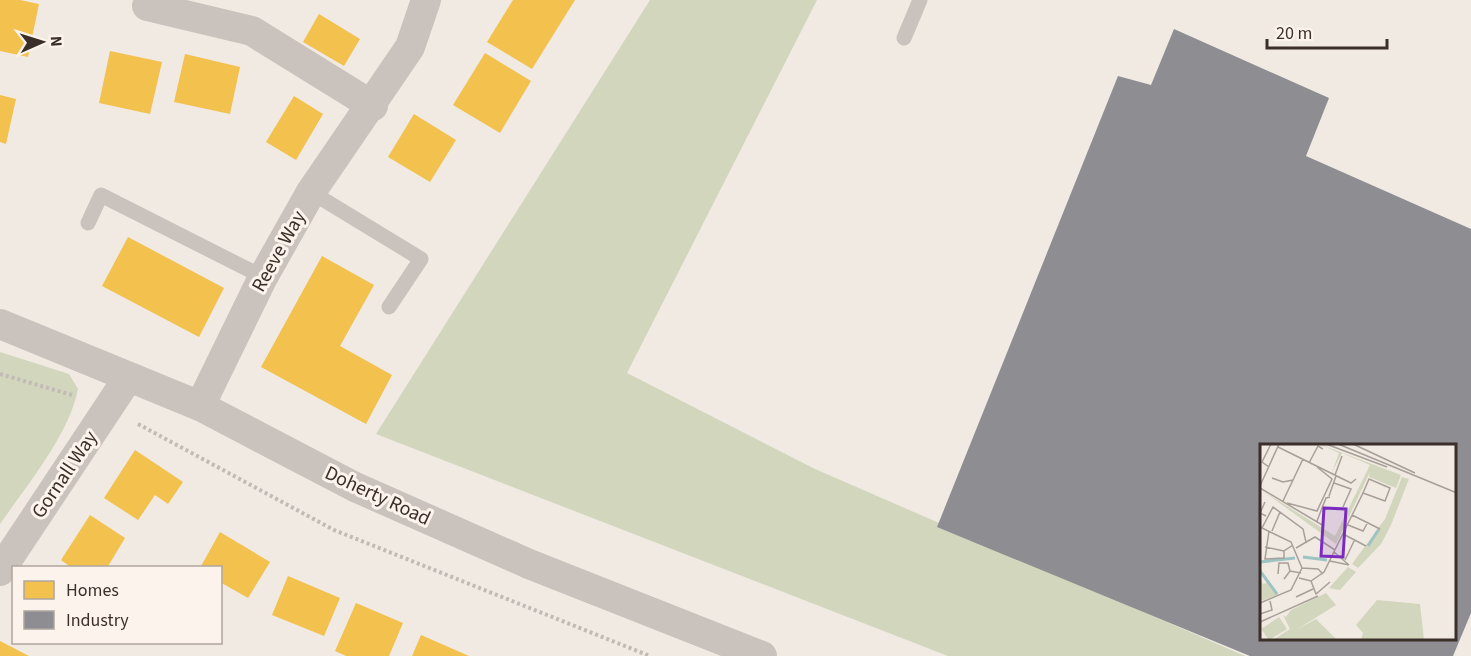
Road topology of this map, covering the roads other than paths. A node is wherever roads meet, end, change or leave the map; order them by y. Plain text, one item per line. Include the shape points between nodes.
1 (426, 0) edge
2 (920, 0) edge
3 (147, 6) dead end
4 (904, 38) dead end
5 (373, 106) junction
6 (311, 192) junction
7 (88, 223) dead end
8 (263, 277) junction
9 (389, 307) dead end
10 (0, 324) edge
11 (128, 378) junction
12 (200, 406) junction
13 (0, 571) edge
14 (704, 645) edge
15 (762, 656) edge

1 - 5 street, Reeve Way via 410,47
2 - 4 lane
3 - 5 street via 252,31
5 - 6 street, Reeve Way
6 - 8 street, Reeve Way
6 - 9 lane via 421,259
7 - 8 lane via 101,195
8 - 12 street, Reeve Way
10 - 11 street, Doherty Road
11 - 12 street, Doherty Road
11 - 13 street, Gornall Way
12 - 14 street, Doherty Road via 355,487
14 - 15 street, Doherty Road

